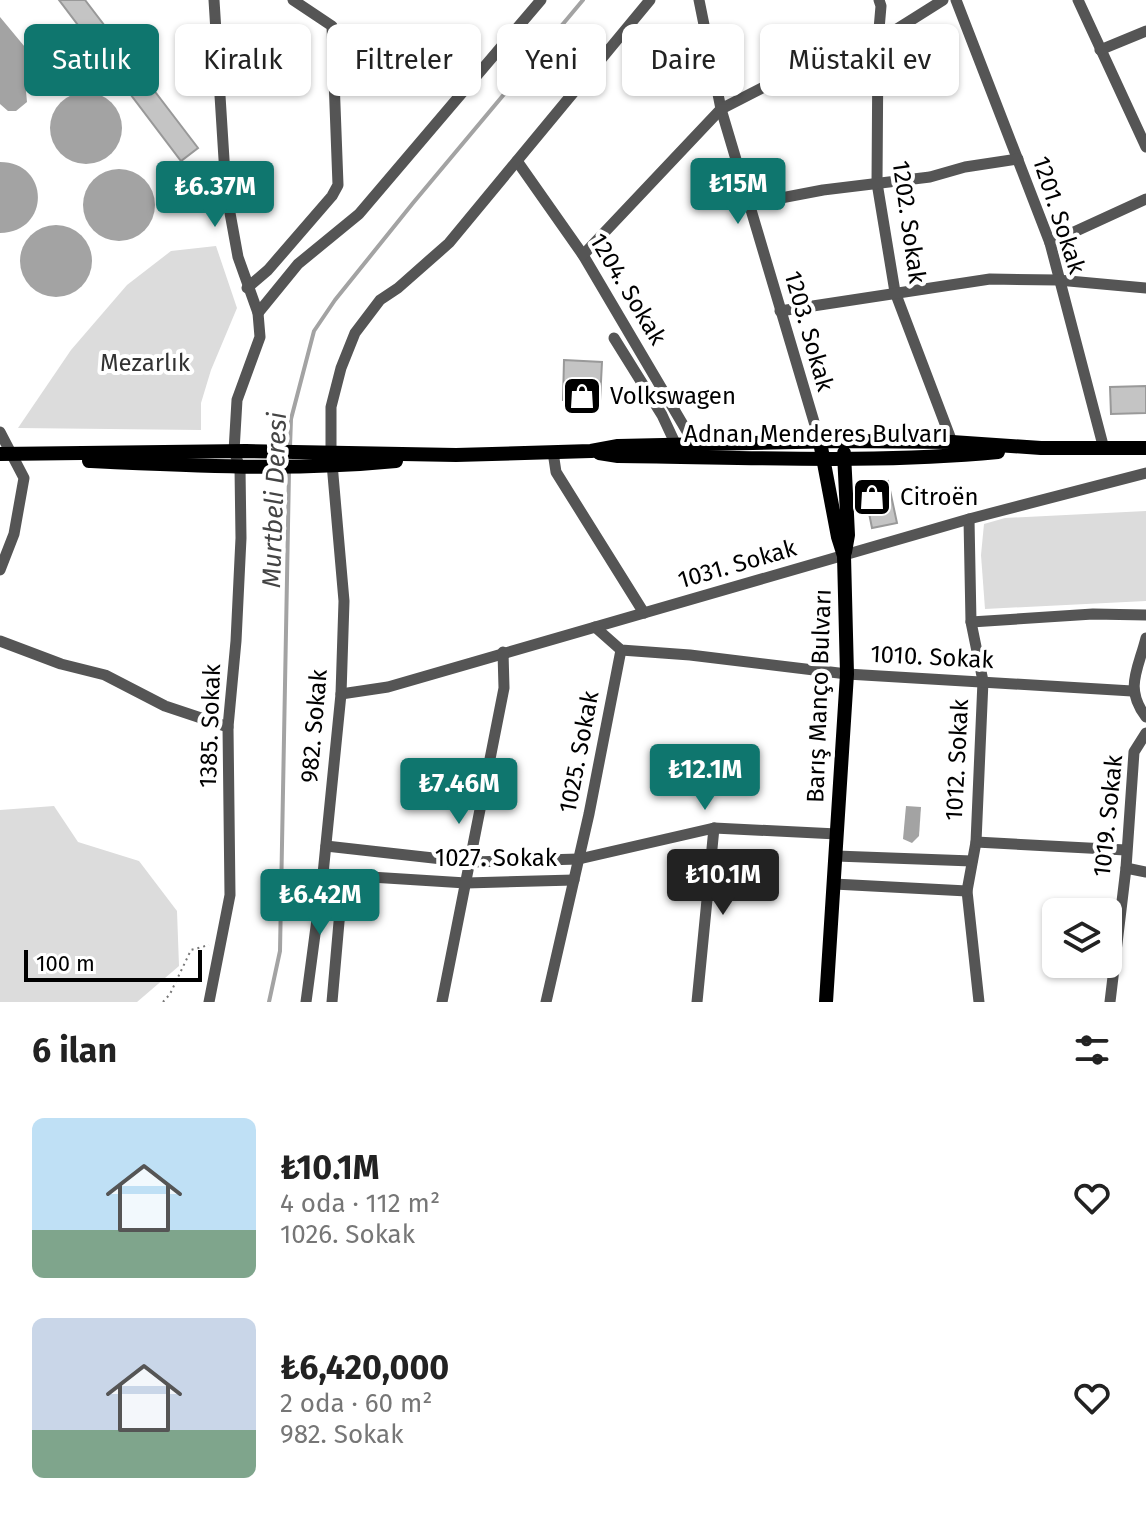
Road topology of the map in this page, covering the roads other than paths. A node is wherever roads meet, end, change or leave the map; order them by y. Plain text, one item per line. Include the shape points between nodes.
1 (214, 0) edge
2 (293, 0) edge
3 (541, 0) edge
4 (650, 0) edge
5 (699, 0) edge
6 (879, 0) edge
7 (943, 0) edge
8 (956, 0) edge
9 (1078, 0) edge
10 (879, 24) edge
11 (905, 24) edge
12 (1146, 31) edge
13 (1100, 50) junction
14 (760, 89) edge
15 (878, 96) edge
16 (721, 109) junction
17 (1146, 147) edge
18 (1018, 159) junction
19 (517, 161) junction
20 (877, 183) junction
21 (1146, 199) edge
22 (750, 204) junction
23 (1050, 243) junction
24 (583, 255) junction
25 (1058, 280) junction
26 (247, 288) junction
27 (1146, 288) edge
28 (895, 292) junction
29 (780, 311) junction
30 (258, 313) junction
31 (614, 338) dead end
32 (0, 432) edge
33 (841, 441) junction
34 (820, 442) junction
35 (952, 442) junction
36 (676, 445) junction
37 (695, 445) junction
38 (1041, 448) junction
39 (1146, 448) edge
40 (1104, 449) junction
41 (240, 451) junction
42 (591, 451) junction
43 (553, 452) junction
44 (6, 454) edge
45 (53, 455) junction
46 (824, 459) junction
47 (846, 459) junction
48 (326, 460) junction
49 (243, 468) junction
50 (1146, 473) edge
51 (969, 519) junction
52 (844, 556) junction
53 (0, 570) edge
54 (644, 613) junction
55 (1146, 615) edge
56 (971, 622) junction
57 (595, 627) junction
58 (1146, 638) edge
59 (0, 641) edge
60 (621, 650) junction
61 (503, 652) junction
62 (847, 674) junction
63 (983, 681) junction
64 (1132, 691) junction
65 (341, 694) junction
66 (1146, 717) edge
67 (228, 727) junction
68 (1146, 733) edge
69 (714, 828) junction
70 (837, 834) junction
71 (976, 842) junction
72 (326, 846) junction
73 (1126, 850) junction
74 (836, 856) junction
75 (579, 859) junction
76 (972, 861) junction
77 (469, 862) junction
78 (1126, 868) junction
79 (1146, 872) edge
80 (323, 874) junction
81 (346, 876) junction
82 (574, 880) junction
83 (466, 883) junction
84 (834, 884) junction
85 (967, 891) junction
86 (209, 1002) edge
87 (306, 1002) edge
88 (332, 1002) edge
89 (442, 1002) edge
90 (546, 1002) edge
91 (697, 1002) edge
92 (826, 1002) edge
93 (979, 1002) edge
94 (1110, 1002) edge

1 - 26 street via 226,191
2 - 26 street via 332,26 338,185
3 - 30 street via 359,214 298,264
4 - 19 street, 982. Sokak
5 - 16 street, 1203. Sokak
6 - 10 street, 1202. Sokak
7 - 11 street
8 - 18 street, 1201. Sokak
9 - 13 street
12 - 13 street
13 - 17 street
14 - 16 street
15 - 20 street, 1202. Sokak
16 - 22 street, 1203. Sokak
16 - 24 street
18 - 20 street
18 - 23 street, 1201. Sokak
19 - 24 street, 1204. Sokak
19 - 48 street, 982. Sokak via 449,243 380,300 355,333 331,407
20 - 22 street
20 - 28 street, 1202. Sokak
21 - 23 street
22 - 29 street, 1203. Sokak
23 - 25 street, 1201. Sokak
24 - 37 street, 1204. Sokak
25 - 27 street
25 - 28 street via 990,279
25 - 40 street, 1201. Sokak
26 - 30 street
28 - 29 street
28 - 35 street, 1202. Sokak
29 - 34 street, 1203. Sokak
30 - 41 street via 260,337 237,400
31 - 36 street
32 - 44 street
33 - 34 main road, Adnan Menderes Bulvarı
33 - 35 main road, Adnan Menderes Bulvarı
33 - 47 main road
34 - 37 main road, Adnan Menderes Bulvarı
34 - 46 main road, Barış Manço Bulvarı
35 - 38 main road, Adnan Menderes Bulvarı
36 - 37 main road, Adnan Menderes Bulvarı
36 - 42 main road, Adnan Menderes Bulvarı
38 - 40 main road, Adnan Menderes Bulvarı
38 - 47 main road, Adnan Menderes Bulvarı
39 - 40 main road, Adnan Menderes Bulvarı
41 - 45 main road, Adnan Menderes Bulvarı
41 - 48 main road, Adnan Menderes Bulvarı
41 - 49 street, 1385. Sokak
42 - 43 main road, Adnan Menderes Bulvarı
42 - 46 main road, Adnan Menderes Bulvarı via 618,456
43 - 48 main road, Adnan Menderes Bulvarı
43 - 54 street via 556,472
44 - 45 main road, Adnan Menderes Bulvarı
44 - 53 street via 24,478 14,534
45 - 49 main road, Adnan Menderes Bulvarı via 80,461
46 - 47 main road, Adnan Menderes Bulvarı
46 - 52 main road, Barış Manço Bulvarı
47 - 52 main road
48 - 49 main road, Adnan Menderes Bulvarı
48 - 65 street, 982. Sokak via 344,601
49 - 67 street, 1385. Sokak
50 - 51 street, 1031. Sokak
51 - 52 street, 1031. Sokak
51 - 56 street, 1012. Sokak
52 - 54 street, 1031. Sokak
52 - 62 main road, Barış Manço Bulvarı
54 - 57 street, 1031. Sokak
55 - 56 street
56 - 63 street, 1012. Sokak
57 - 60 street
57 - 61 street, 1031. Sokak
58 - 64 street
59 - 67 street via 105,675 165,706
60 - 62 street, 1010. Sokak
60 - 75 street, 1025. Sokak
61 - 65 street, 1031. Sokak via 388,687
61 - 77 street via 504,688
62 - 63 street, 1010. Sokak
62 - 70 main road, Barış Manço Bulvarı
63 - 64 street, 1010. Sokak
63 - 71 street, 1012. Sokak
64 - 66 street
65 - 72 street, 982. Sokak
67 - 86 street, 1385. Sokak via 230,895
68 - 73 street, 1019. Sokak via 1134,752
69 - 70 street, 1027. Sokak
69 - 75 street, 1027. Sokak
69 - 91 street
70 - 74 main road, Barış Manço Bulvarı
71 - 73 street
71 - 76 street, 1012. Sokak
72 - 77 street, 1027. Sokak
72 - 80 street, 982. Sokak
73 - 78 street, 1019. Sokak
74 - 76 street
74 - 84 main road, Barış Manço Bulvarı
75 - 77 street, 1027. Sokak
75 - 82 street, 1025. Sokak
76 - 85 street, 1012. Sokak
77 - 83 street
78 - 79 street
78 - 94 street, 1019. Sokak
80 - 81 street, 1027. Sokak
80 - 87 street, 982. Sokak
81 - 83 street, 1027. Sokak
81 - 88 street
82 - 83 street, 1027. Sokak
82 - 90 street, 1025. Sokak
83 - 89 street
84 - 85 street
84 - 92 main road, Barış Manço Bulvarı
85 - 93 street, 1012. Sokak

